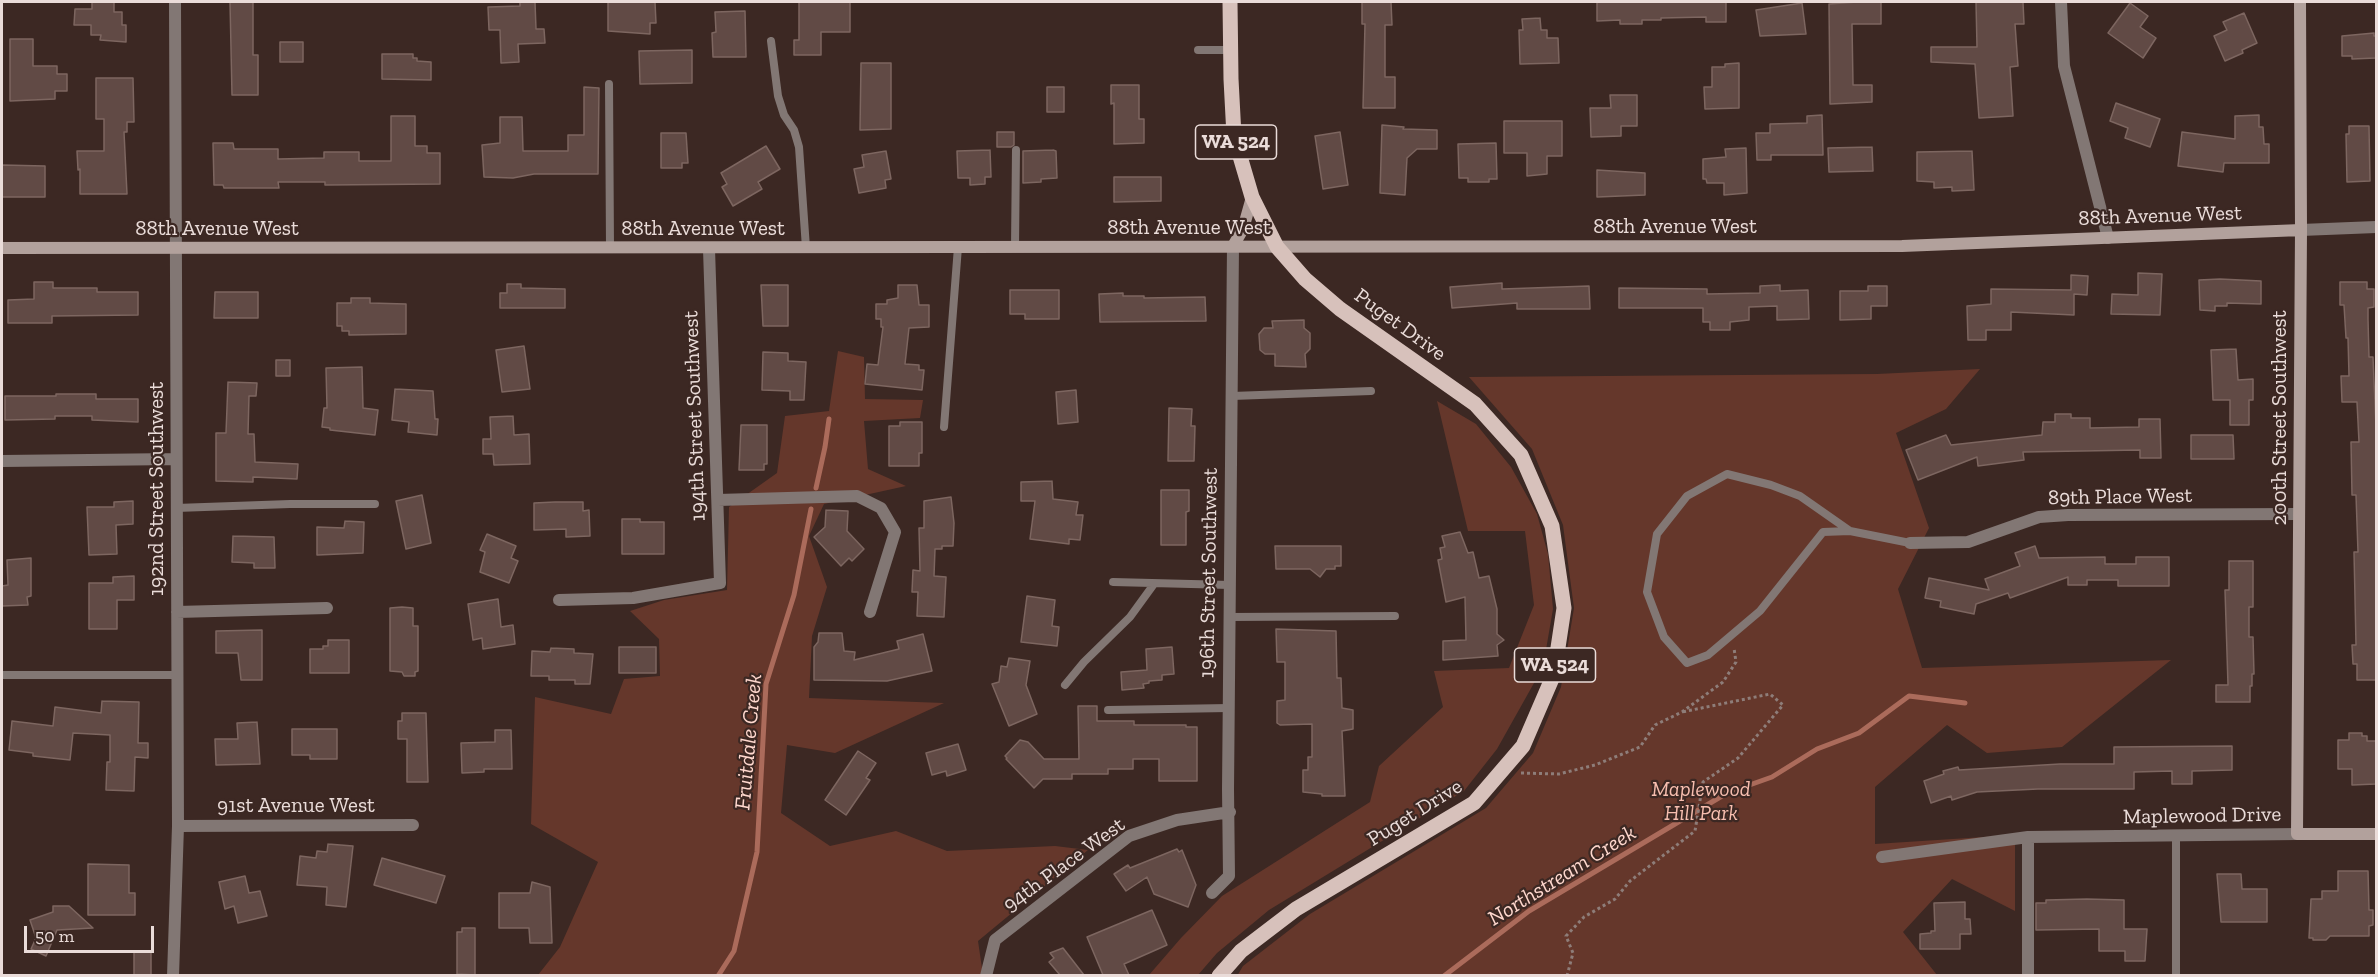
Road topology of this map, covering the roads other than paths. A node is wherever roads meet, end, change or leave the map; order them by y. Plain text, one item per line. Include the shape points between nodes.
1 (175, 2) edge
2 (1230, 2) edge
3 (2061, 2) edge
4 (2300, 2) edge
5 (771, 41) dead end
6 (1198, 50) dead end
7 (1231, 50) junction
8 (609, 84) dead end
9 (1016, 150) dead end
10 (1252, 197) junction
11 (2376, 227) edge
12 (2301, 230) junction
13 (2108, 238) junction
14 (1233, 246) junction
15 (958, 247) junction
16 (1015, 247) junction
17 (1278, 247) junction
18 (2, 248) edge
19 (610, 248) junction
20 (806, 248) junction
21 (174, 249) junction
22 (709, 249) junction
23 (1371, 391) dead end
24 (1232, 396) junction
25 (944, 427) dead end
26 (176, 459) junction
27 (2, 461) edge
28 (718, 500) junction
29 (375, 504) dead end
30 (176, 508) junction
31 (2298, 514) junction
32 (1850, 531) junction
33 (1910, 543) joint
34 (1113, 582) dead end
35 (1154, 584) junction
36 (1230, 585) junction
37 (558, 600) dead end
38 (327, 608) dead end
39 (177, 612) junction
40 (870, 612) dead end
41 (1395, 616) dead end
42 (1230, 617) junction
43 (2, 675) edge
44 (177, 675) junction
45 (1065, 686) dead end
46 (1229, 708) junction
47 (1108, 710) dead end
48 (1230, 812) junction
49 (413, 825) dead end
50 (178, 826) junction
51 (2297, 834) junction
52 (2376, 834) edge
53 (2176, 836) junction
54 (2028, 837) junction
55 (1882, 857) dead end
56 (1212, 893) dead end
57 (173, 975) edge
58 (986, 975) edge
59 (1220, 975) edge
60 (2028, 975) edge
61 (2176, 975) edge

1 - 21 street, 192nd Street Southwest
2 - 7 main road, WA 524
3 - 13 street via 2064,66
4 - 12 street, 200th Street Southwest
5 - 20 lane via 778,96 799,147
6 - 7 lane
7 - 10 main road, WA 524 via 1234,136
8 - 19 lane
9 - 16 lane
10 - 14 street via 1243,229
10 - 17 main road, WA 524
11 - 12 street, 88th Avenue West
12 - 13 street, 88th Avenue West
12 - 31 street, 200th Street Southwest
13 - 17 street, 88th Avenue West via 1902,246
14 - 16 street, 88th Avenue West
14 - 17 street, 88th Avenue West
14 - 24 street, 196th Street Southwest
15 - 16 street, 88th Avenue West
15 - 20 street, 88th Avenue West
15 - 25 lane
17 - 59 main road, Puget Drive / WA 524 via 1305,279 1341,309 1475,404 1521,455 1552,526 1564,608 1554,674 1523,746 1474,804 1296,909 1241,951
18 - 21 street, 88th Avenue West
19 - 21 street, 88th Avenue West
19 - 22 street, 88th Avenue West
20 - 22 street, 88th Avenue West
21 - 26 street, 192nd Street Southwest
22 - 28 street, 194th Street Southwest
23 - 24 lane
24 - 36 street, 196th Street Southwest
26 - 27 street
26 - 30 street, 192nd Street Southwest
28 - 37 street, 194th Street Southwest via 720,582 633,598
28 - 40 street via 857,496 881,508 895,532
29 - 30 lane
30 - 39 street, 192nd Street Southwest
31 - 33 street, 89th Place West via 2049,516 1968,542
31 - 51 street, 200th Street Southwest
32 - 32 lane via 1800,496 1727,474 1687,496 1657,534 1647,592 1664,636 1687,663 1708,655 1760,611 1823,532
32 - 33 lane
34 - 35 lane
35 - 36 lane
35 - 45 lane via 1130,617
36 - 42 street, 196th Street Southwest
38 - 39 street
39 - 44 street, 192nd Street Southwest
41 - 42 lane
42 - 46 street, 196th Street Southwest
43 - 44 lane
44 - 50 street, 192nd Street Southwest
46 - 47 lane
46 - 48 street, 196th Street Southwest
48 - 56 street, 196th Street Southwest via 1229,876
48 - 58 street, 94th Place West via 1178,820 1129,836 995,940
49 - 50 street, 91st Avenue West
50 - 57 street, 192nd Street Southwest
51 - 52 street, Maplewood Drive
51 - 53 street, Maplewood Drive
53 - 54 street, Maplewood Drive
53 - 61 lane
54 - 55 street, Maplewood Drive
54 - 60 street

